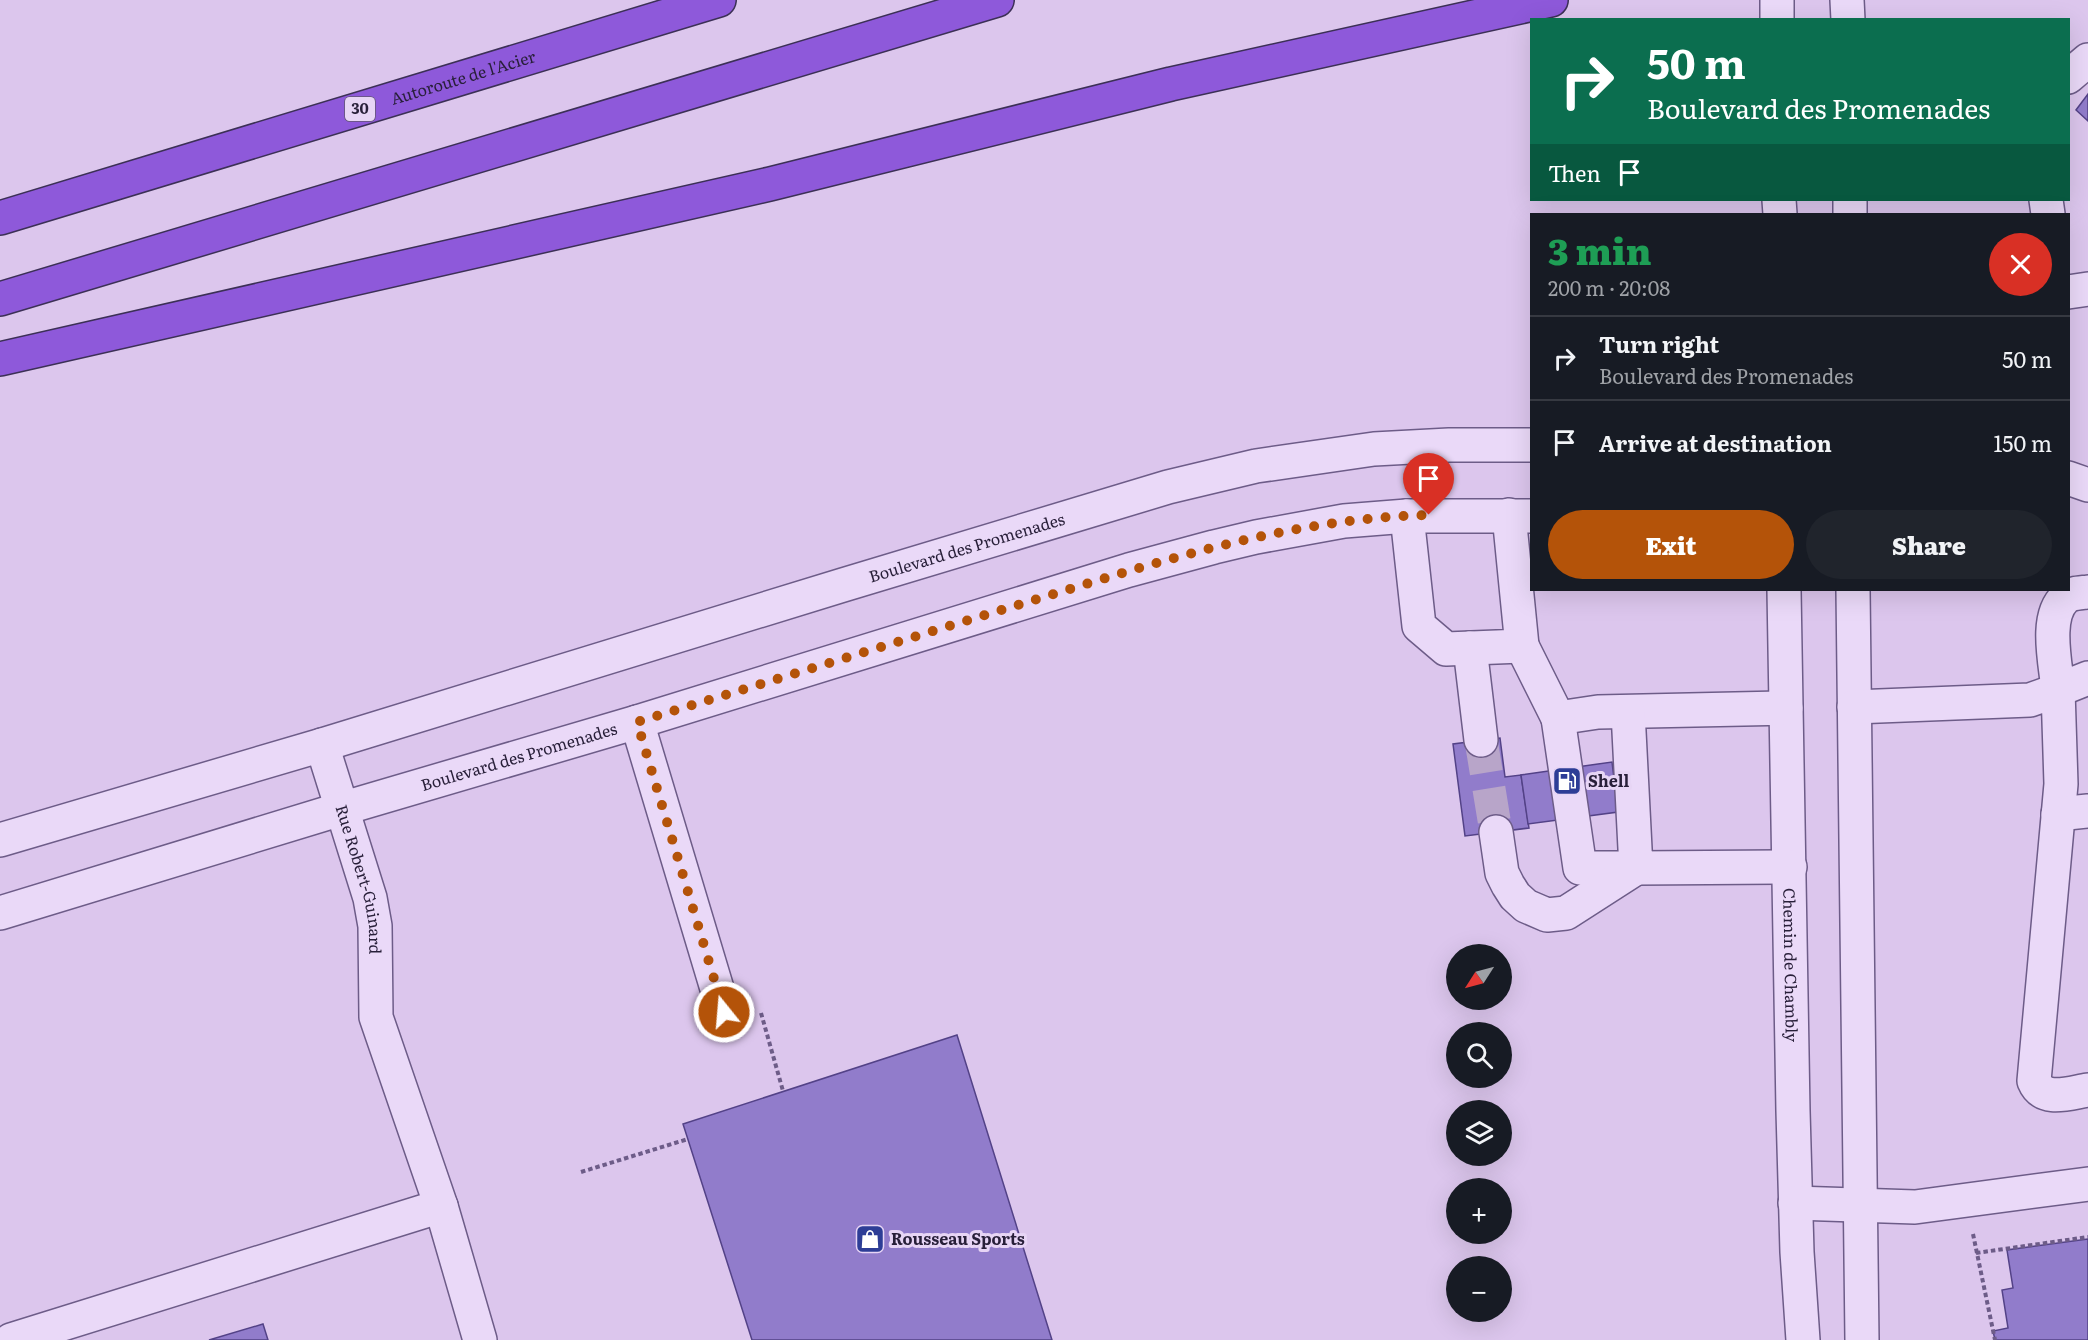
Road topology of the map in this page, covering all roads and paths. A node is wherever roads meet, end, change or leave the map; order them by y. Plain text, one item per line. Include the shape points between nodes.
1 (719, 0) edge
2 (997, 0) edge
3 (1551, 0) edge
4 (1777, 0) edge
5 (1847, 0) edge
6 (1777, 18) edge
7 (1848, 18) edge
8 (2088, 60) edge
9 (2070, 75) edge
10 (0, 218) edge
11 (2088, 289) edge
12 (2070, 292) edge
13 (0, 299) edge
14 (0, 359) edge
15 (1530, 445) edge
16 (2070, 479) edge
17 (2088, 485) edge
18 (1520, 515) edge
19 (1407, 516) junction
20 (1784, 591) edge
21 (1853, 591) edge
22 (2088, 592) edge
23 (1522, 646) junction
24 (1470, 648) junction
25 (2088, 678) edge
26 (2058, 690) junction
27 (1854, 707) junction
28 (1786, 708) junction
29 (1628, 712) junction
30 (1558, 718) junction
31 (637, 722) junction
32 (1481, 741) tunnel mouth
33 (322, 745) junction
34 (341, 809) junction
35 (2073, 812) edge
36 (1496, 832) tunnel mouth
37 (0, 840) edge
38 (1790, 867) junction
39 (1636, 868) junction
40 (0, 913) edge
41 (759, 1006) dead end
42 (724, 1012) dead end
43 (2088, 1090) edge
44 (783, 1091) dead end
45 (688, 1139) dead end
46 (581, 1172) dead end
47 (2088, 1184) edge
48 (1795, 1203) junction
49 (441, 1206) junction
50 (1861, 1206) junction
51 (1972, 1228) dead end
52 (2088, 1236) edge
53 (1976, 1253) junction
54 (11, 1340) edge
55 (480, 1340) edge
56 (1803, 1340) edge
57 (1862, 1340) edge
58 (1995, 1340) edge

1 - 10 highway, Autoroute de l'Acier / 30
2 - 13 highway
3 - 14 highway via 1171,84 770,184
4 - 6 street
5 - 7 street
8 - 9 street
11 - 12 street
15 - 33 street, Boulevard des Promenades via 1374,448 1209,477 854,581
16 - 17 street
18 - 19 street, Boulevard des Promenades
18 - 23 street
19 - 24 street via 1419,626 1446,649
19 - 31 street, Boulevard des Promenades via 1344,521 1256,537 1128,570
20 - 28 street, Chemin de Chambly
21 - 27 street
22 - 26 street via 2067,596 2057,610 2054,620
23 - 24 street
23 - 30 street
24 - 32 street
25 - 26 street
26 - 27 street via 2030,700
26 - 35 street via 2061,784
27 - 50 street
28 - 29 street
28 - 38 street, Chemin de Chambly
29 - 30 street
29 - 39 street
30 - 39 street via 1580,868
31 - 34 street, Boulevard des Promenades
31 - 42 street
33 - 34 street, Rue Robert-Guinard
33 - 37 street, Boulevard des Promenades
34 - 40 street, Boulevard des Promenades
34 - 49 street, Rue Robert-Guinard via 370,898 375,926 376,1017
35 - 43 street via 2034,1081 2039,1090 2049,1095
36 - 39 street via 1502,873 1508,885 1526,906 1547,915 1566,913
38 - 39 street
38 - 48 street, Chemin de Chambly
41 - 44 path
45 - 46 path
47 - 50 street via 1935,1206
48 - 50 street
48 - 56 street, Chemin de Chambly
49 - 54 street
49 - 55 street, Rue Robert-Guinard
50 - 57 street
51 - 53 path
52 - 53 path
53 - 58 path

